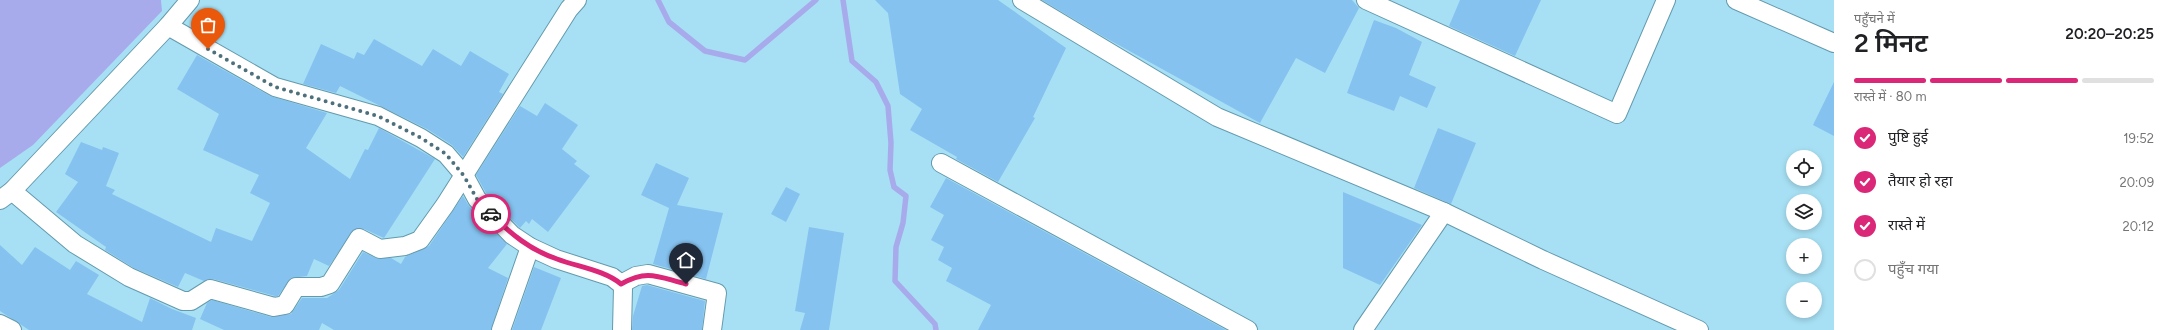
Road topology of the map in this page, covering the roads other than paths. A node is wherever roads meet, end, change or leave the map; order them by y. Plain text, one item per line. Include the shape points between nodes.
1 (190, 0) edge
2 (577, 0) edge
3 (1022, 0) edge
4 (1366, 0) edge
5 (1666, 0) edge
6 (1736, 0) edge
7 (168, 26) junction
8 (1834, 43) edge
9 (941, 163) dead end
10 (464, 176) junction
11 (6, 195) edge
12 (1444, 212) junction
13 (530, 247) junction
14 (621, 284) junction
15 (0, 324) edge
16 (12, 330) edge
17 (501, 330) edge
18 (622, 330) edge
19 (712, 330) edge
20 (1248, 330) edge
21 (1362, 330) edge
22 (1699, 330) edge

1 - 7 street
2 - 10 street
3 - 12 street via 1217,117
4 - 5 street via 1617,114
6 - 8 street
7 - 10 street via 275,87 378,116 398,126 446,154
7 - 11 street
9 - 20 street
10 - 11 street via 420,240 405,246 380,249 359,238 330,284 321,287 296,286 285,305 274,307 210,289 191,301 182,301 161,293 75,244
10 - 13 street via 477,199 512,235
12 - 21 street
12 - 22 street
13 - 14 street via 556,259 612,277
13 - 17 street
14 - 18 street
14 - 19 street via 636,276 648,274 717,293
15 - 16 street

